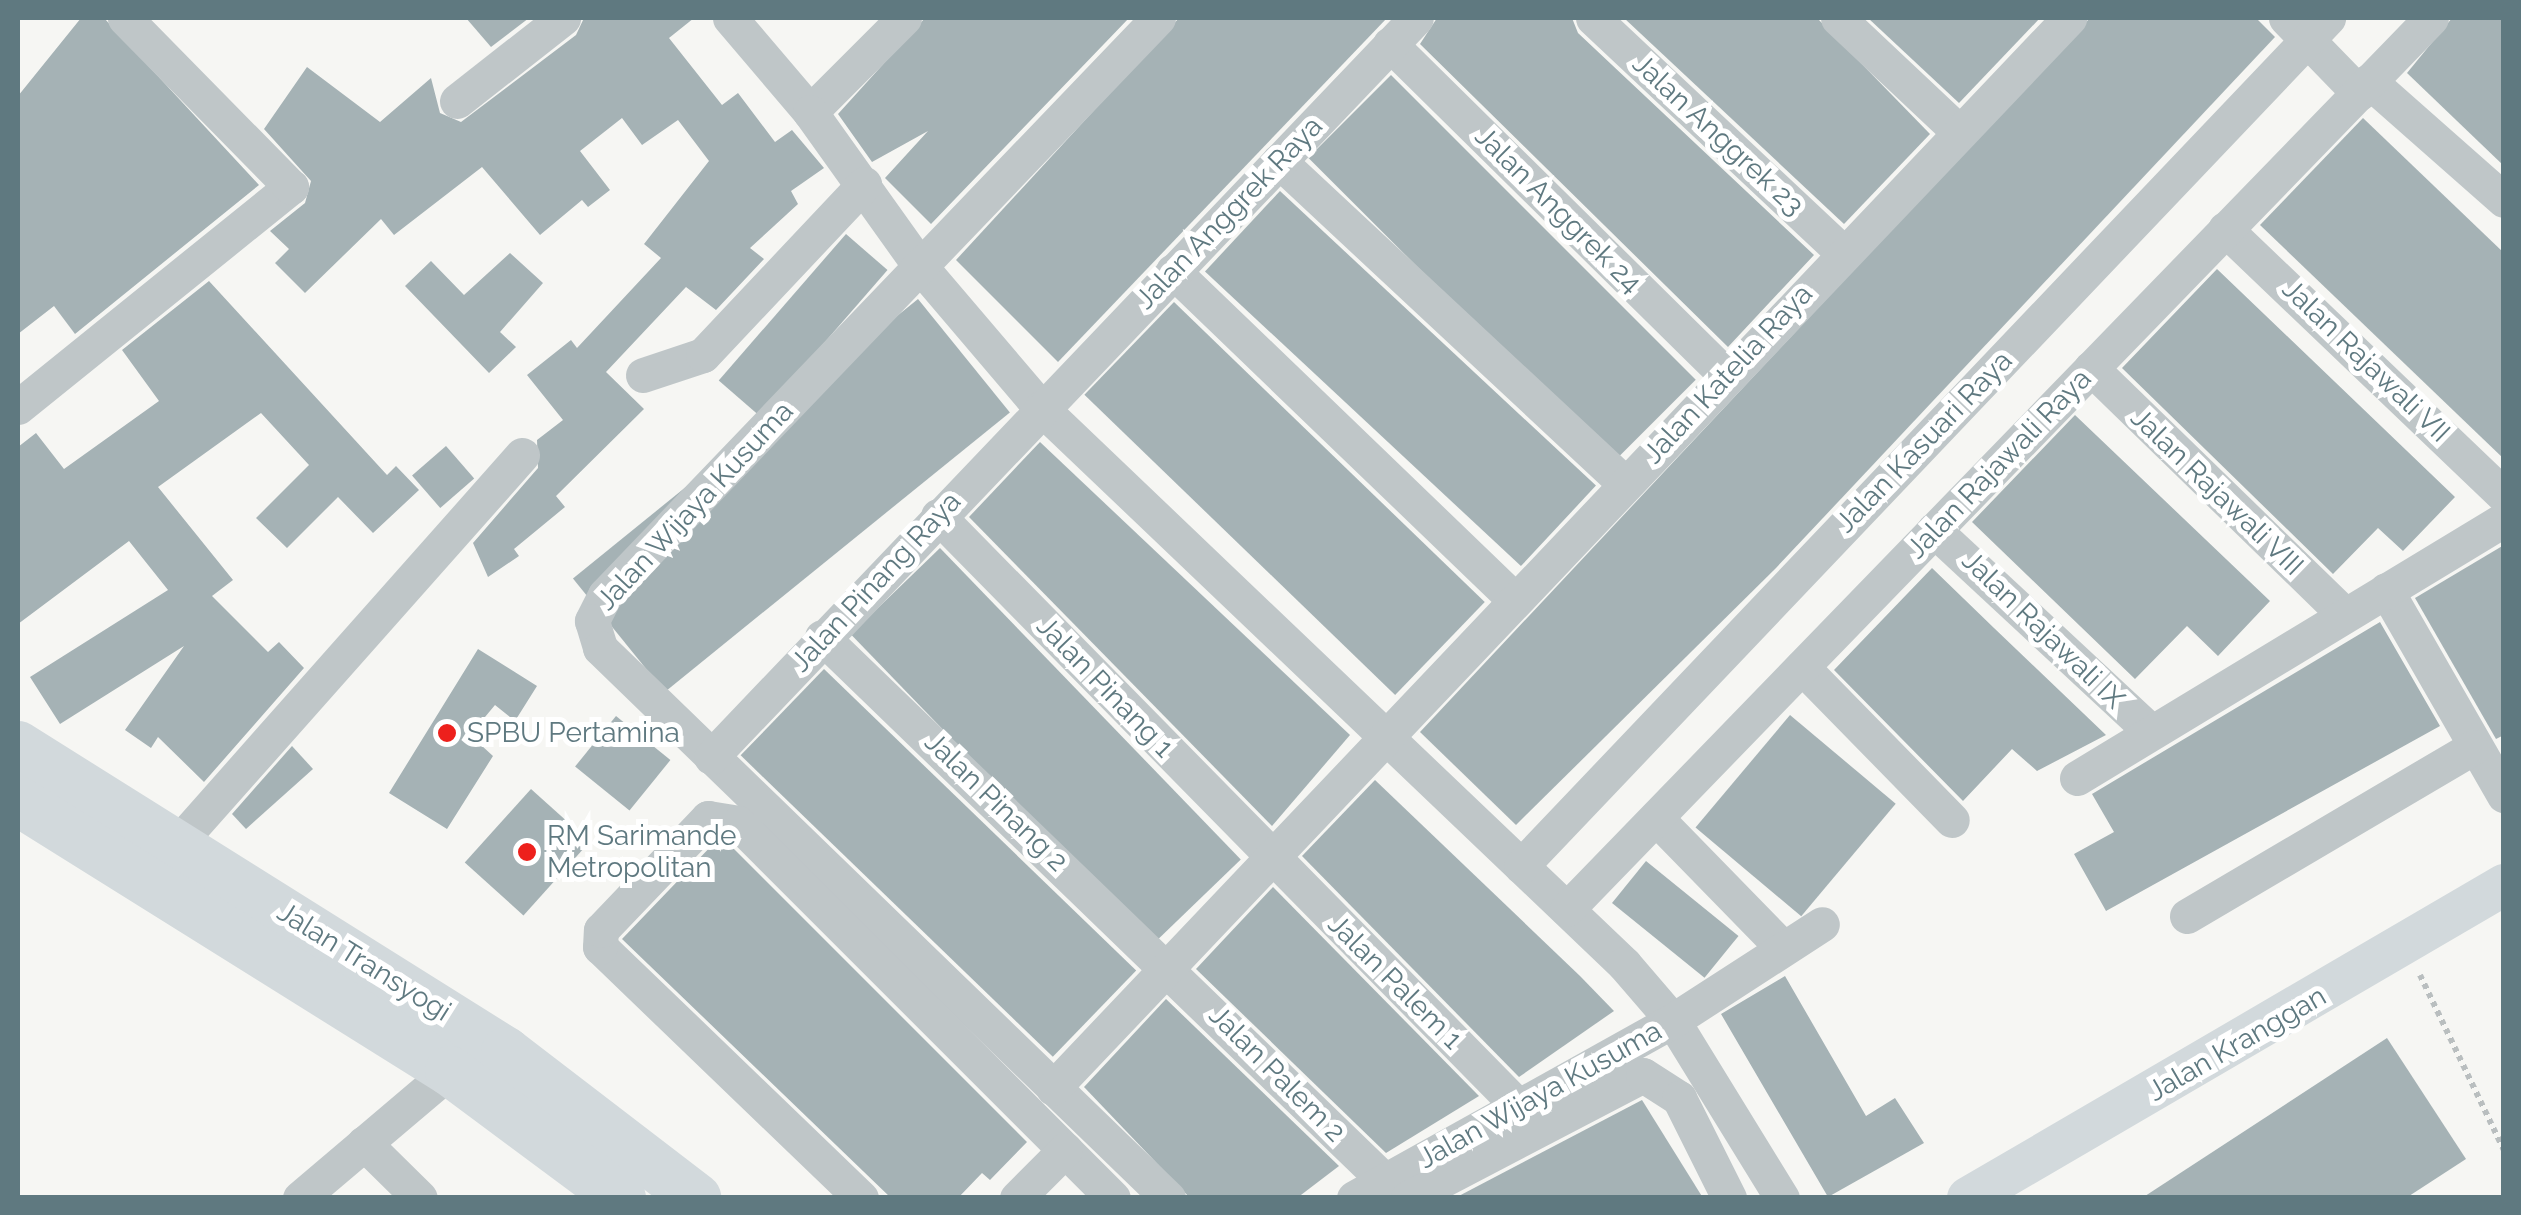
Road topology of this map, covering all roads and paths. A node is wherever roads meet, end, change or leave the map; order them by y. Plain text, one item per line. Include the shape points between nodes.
1 (564, 18) edge
2 (730, 18) edge
3 (904, 18) edge
4 (1158, 18) edge
5 (1416, 18) edge
6 (1593, 18) edge
7 (1838, 18) edge
8 (2431, 18) edge
9 (2062, 20) edge
10 (145, 23) edge
11 (2307, 25) edge
12 (1390, 44) junction
13 (2364, 87) junction
14 (457, 100) dead end
15 (810, 112) junction
16 (1959, 132) junction
17 (1278, 160) junction
18 (864, 184) junction
19 (2504, 200) edge
20 (2225, 229) junction
21 (1843, 253) junction
22 (920, 266) junction
23 (1173, 270) junction
24 (2091, 368) junction
25 (644, 375) dead end
26 (1727, 376) junction
27 (18, 407) edge
28 (1042, 408) junction
29 (522, 455) dead end
30 (1625, 484) junction
31 (2504, 496) edge
32 (938, 516) junction
33 (2504, 519) edge
34 (1934, 530) junction
35 (2386, 590) junction
36 (1515, 600) junction
37 (2344, 614) junction
38 (822, 638) junction
39 (1802, 667) junction
40 (2151, 732) junction
41 (1391, 734) junction
42 (18, 746) edge
43 (2474, 748) junction
44 (711, 757) junction
45 (2078, 778) dead end
46 (2502, 788) edge
47 (18, 801) edge
48 (1656, 818) junction
49 (1952, 820) dead end
50 (177, 844) junction
51 (1273, 858) junction
52 (1520, 866) junction
53 (2504, 885) edge
54 (1568, 910) junction
55 (2187, 916) dead end
56 (1822, 924) dead end
57 (2406, 947) junction
58 (1783, 948) junction
59 (1169, 967) junction
60 (1673, 1021) junction
61 (450, 1071) junction
62 (1054, 1088) junction
63 (1518, 1106) junction
64 (364, 1143) junction
65 (1065, 1150) junction
66 (2504, 1150) edge
67 (1396, 1189) edge
68 (300, 1198) edge
69 (420, 1198) edge
70 (621, 1198) edge
71 (696, 1198) edge
72 (860, 1198) edge
73 (1017, 1198) edge
74 (1114, 1198) edge
75 (1168, 1198) edge
76 (1354, 1198) edge
77 (1729, 1198) edge
78 (1782, 1198) edge
79 (1968, 1198) edge

1 - 14 street
2 - 15 street
3 - 15 street
4 - 22 street, Jalan Wijaya Kusuma
5 - 12 street, Jalan Anggrek Raya
6 - 21 street, Jalan Anggrek 23
7 - 16 street
8 - 13 street, Jalan Rajawali Raya
9 - 16 street, Jalan Katelia Raya
10 - 27 street via 291,187
11 - 13 street
11 - 52 street, Jalan Kasuari Raya
12 - 17 street, Jalan Anggrek Raya
12 - 26 street, Jalan Anggrek 24
13 - 19 street
13 - 20 street, Jalan Rajawali Raya
15 - 18 street
16 - 21 street, Jalan Katelia Raya
17 - 23 street, Jalan Anggrek Raya
17 - 30 street
18 - 22 street
18 - 25 street via 703,355
20 - 24 street, Jalan Rajawali Raya
20 - 31 street, Jalan Rajawali VII
21 - 26 street, Jalan Katelia Raya
22 - 28 street
22 - 44 street, Jalan Wijaya Kusuma via 595,609 600,648
23 - 28 street, Jalan Anggrek Raya
23 - 36 street
24 - 34 street, Jalan Rajawali Raya
24 - 37 street, Jalan Rajawali VIII
26 - 30 street, Jalan Katelia Raya
28 - 32 street, Jalan Pinang Raya
28 - 41 street
29 - 50 street
30 - 36 street, Jalan Katelia Raya
32 - 38 street, Jalan Pinang Raya
32 - 51 street, Jalan Pinang 1
33 - 35 street
34 - 39 street, Jalan Rajawali Raya
34 - 40 street, Jalan Rajawali IX
35 - 37 street
35 - 43 street
36 - 41 street, Jalan Katelia Raya
37 - 40 street
38 - 44 street, Jalan Pinang Raya
38 - 59 street, Jalan Pinang 2
39 - 48 street, Jalan Rajawali Raya
39 - 49 street
40 - 45 street
41 - 51 street, Jalan Katelia Raya
41 - 52 street
42 - 50 highway, Jalan Transyogi
43 - 46 street
43 - 55 street
44 - 62 street, Jalan Wijaya Kusuma
47 - 61 highway, Jalan Transyogi
48 - 54 street, Jalan Rajawali Raya
48 - 58 street
50 - 71 highway, Jalan Transyogi via 506,1052
51 - 59 street, Jalan Katelia Raya
51 - 63 street, Jalan Palem 1
52 - 54 street
53 - 57 main road, Jalan Kranggan
54 - 60 street
56 - 58 street, Jalan Wijaya Kusuma
57 - 66 path
57 - 79 main road, Jalan Kranggan
58 - 60 street, Jalan Wijaya Kusuma
59 - 62 street, Jalan Katelia Raya
59 - 67 street, Jalan Palem 2
60 - 63 street, Jalan Wijaya Kusuma
60 - 78 street
61 - 64 street
61 - 70 highway, Jalan Transyogi
62 - 75 street, Jalan Wijaya Kusuma
63 - 67 street, Jalan Wijaya Kusuma
64 - 68 street
64 - 69 street
65 - 72 street via 738,823 708,818 600,930 600,947
65 - 73 street
65 - 74 street
67 - 76 street, Jalan Wijaya Kusuma
67 - 77 street via 1643,1075 1679,1098

